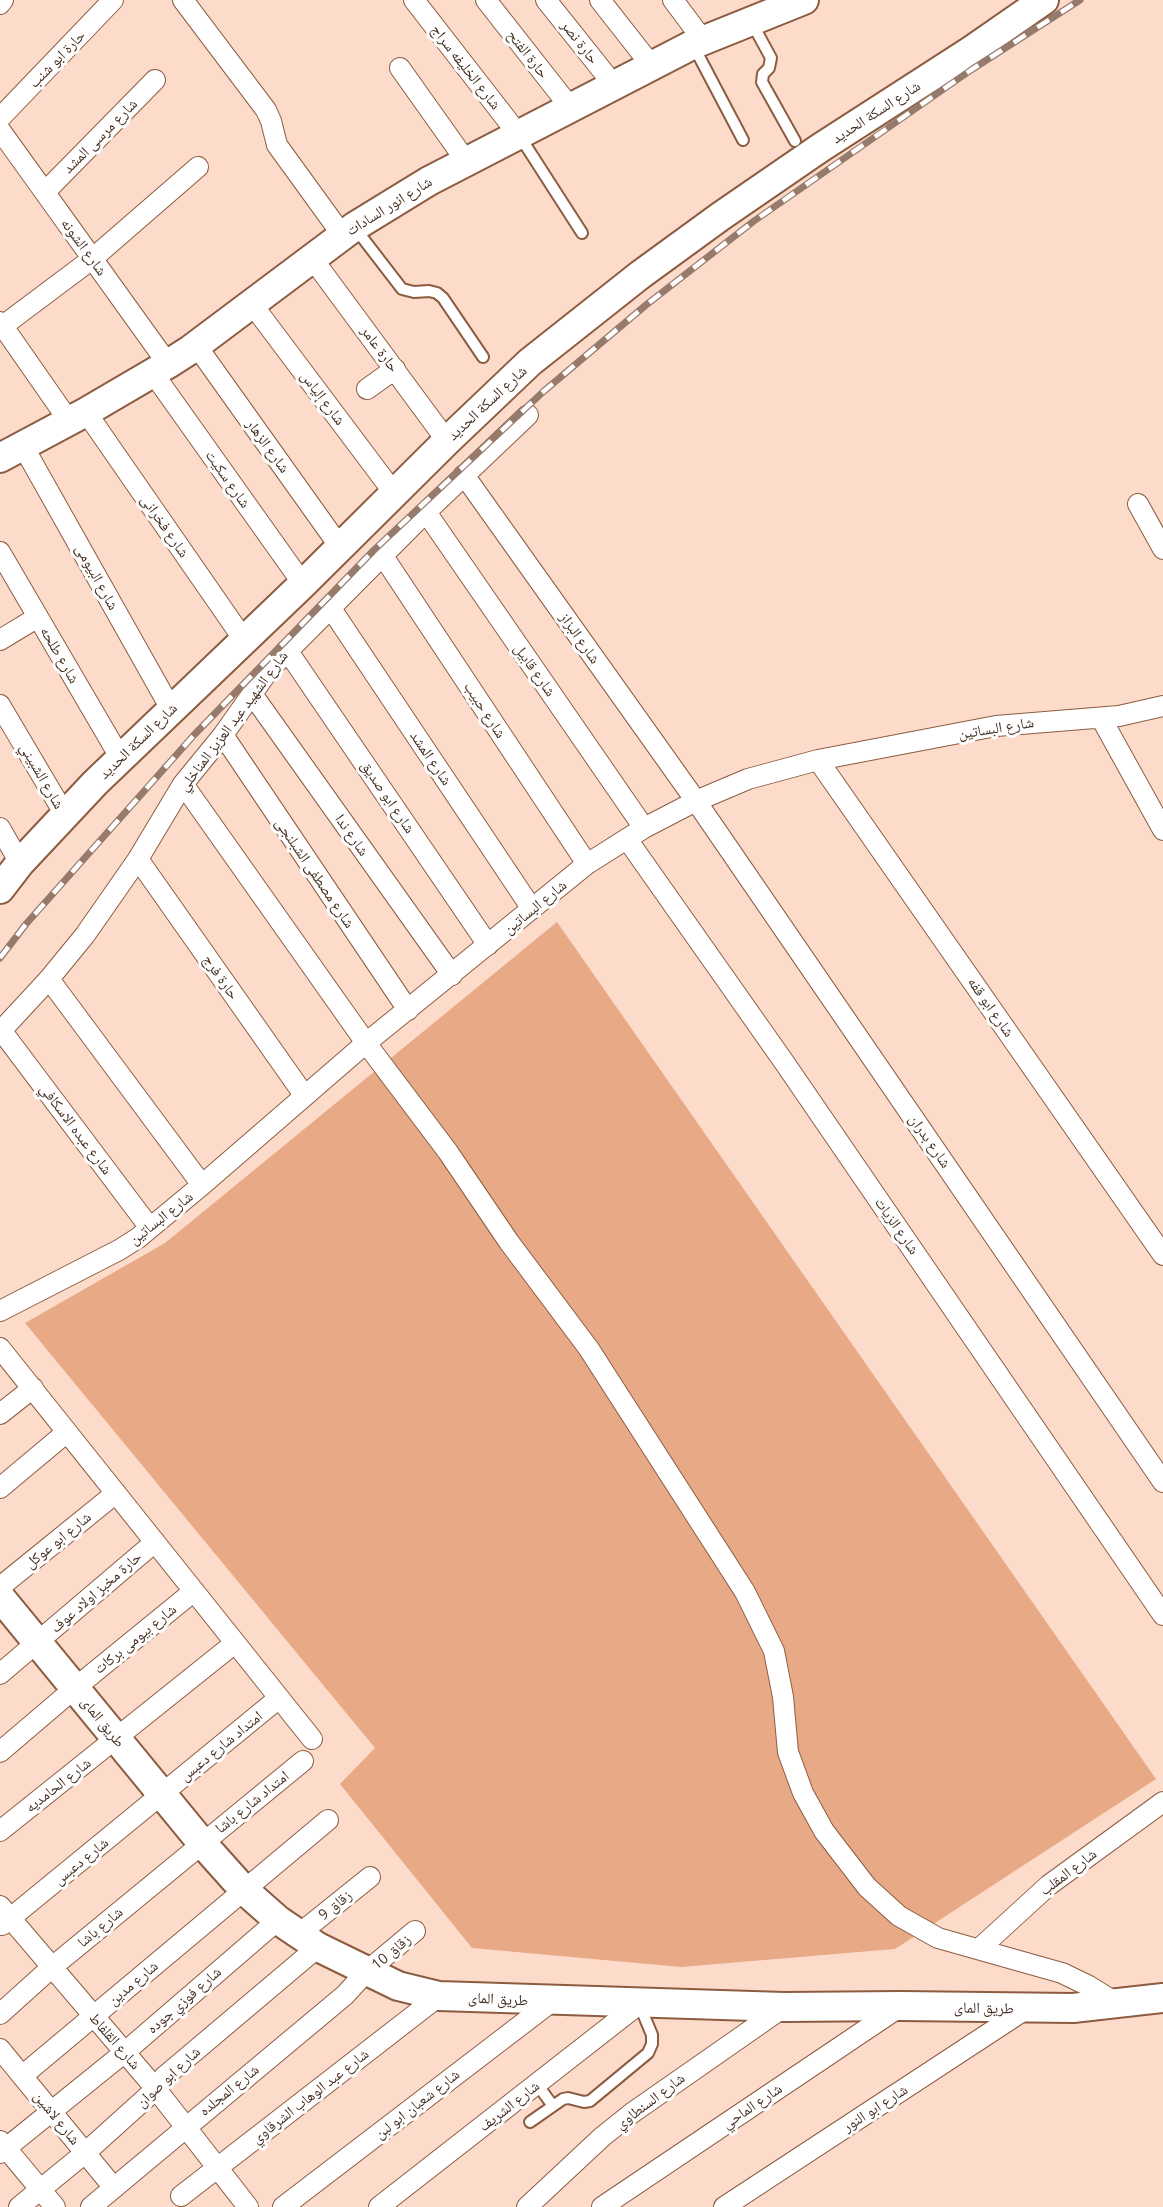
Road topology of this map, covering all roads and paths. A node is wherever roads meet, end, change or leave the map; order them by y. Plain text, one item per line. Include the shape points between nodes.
1 (3, 0) edge
2 (113, 0) edge
3 (183, 0) edge
4 (414, 0) edge
5 (486, 0) edge
6 (546, 0) edge
7 (600, 0) edge
8 (673, 0) edge
9 (804, 0) edge
10 (1044, 0) edge
11 (0, 4) edge
12 (762, 11) edge
13 (698, 42) junction
14 (651, 65) junction
15 (400, 68) dead end
16 (155, 80) dead end
17 (613, 84) junction
18 (570, 107) junction
19 (0, 118) edge
20 (0, 129) edge
21 (518, 134) junction
22 (743, 140) dead end
23 (795, 141) dead end
24 (466, 161) junction
25 (198, 167) dead end
26 (45, 192) junction
27 (348, 231) junction
28 (582, 233) dead end
29 (312, 258) junction
30 (92, 259) junction
31 (252, 304) junction
32 (1, 325) edge
33 (196, 345) junction
34 (483, 357) dead end
35 (160, 368) junction
36 (394, 369) junction
37 (367, 389) dead end
38 (528, 415) dead end
39 (77, 416) junction
40 (447, 441) junction
41 (7, 452) edge
42 (464, 475) junction
43 (394, 493) junction
44 (1138, 504) dead end
45 (426, 512) junction
46 (340, 547) junction
47 (1163, 549) edge
48 (0, 552) edge
49 (383, 556) junction
50 (303, 584) junction
51 (330, 607) junction
52 (38, 617) junction
53 (0, 640) edge
54 (244, 640) junction
55 (287, 650) junction
56 (252, 694) junction
57 (0, 705) edge
58 (1163, 706) edge
59 (171, 709) junction
60 (1101, 718) junction
61 (223, 735) junction
62 (121, 759) junction
63 (818, 760) junction
64 (183, 784) junction
65 (696, 801) junction
66 (65, 815) junction
67 (0, 828) edge
68 (644, 828) junction
69 (1163, 830) edge
70 (627, 839) junction
71 (138, 859) junction
72 (20, 863) junction
73 (586, 864) junction
74 (0, 889) edge
75 (532, 909) junction
76 (488, 945) junction
77 (452, 975) junction
78 (49, 979) junction
79 (408, 1010) junction
80 (0, 1031) edge
81 (366, 1043) junction
82 (304, 1095) junction
83 (202, 1185) junction
84 (150, 1228) junction
85 (1163, 1255) edge
86 (0, 1311) edge
87 (0, 1348) edge
88 (33, 1388) junction
89 (0, 1414) edge
90 (68, 1432) junction
91 (1163, 1482) edge
92 (0, 1488) edge
93 (116, 1493) junction
94 (155, 1542) junction
95 (0, 1587) edge
96 (194, 1591) junction
97 (0, 1597) edge
98 (1163, 1615) edge
99 (38, 1643) junction
100 (235, 1643) junction
101 (0, 1674) edge
102 (75, 1688) junction
103 (279, 1698) junction
104 (116, 1738) junction
105 (312, 1739) dead end
106 (0, 1752) edge
107 (303, 1761) dead end
108 (162, 1794) junction
109 (1163, 1802) edge
110 (328, 1820) dead end
111 (0, 1831) edge
112 (202, 1843) junction
113 (370, 1876) dead end
114 (244, 1890) junction
115 (3, 1917) edge
116 (415, 1931) dead end
117 (298, 1934) junction
118 (979, 1949) junction
119 (51, 1968) junction
120 (366, 1972) junction
121 (438, 1996) junction
122 (1163, 1998) edge
123 (551, 2001) junction
124 (639, 2004) junction
125 (1118, 2004) junction
126 (901, 2006) junction
127 (784, 2007) junction
128 (1026, 2009) junction
129 (0, 2014) edge
130 (93, 2016) junction
131 (0, 2049) edge
132 (124, 2052) junction
133 (22, 2076) junction
134 (537, 2084) junction
135 (156, 2089) junction
136 (553, 2106) junction
137 (51, 2112) junction
138 (530, 2122) dead end
139 (186, 2126) junction
140 (2, 2148) edge
141 (84, 2153) junction
142 (218, 2168) junction
143 (114, 2188) junction
144 (40, 2190) junction
145 (181, 2196) dead end
146 (19, 2207) edge
147 (55, 2207) edge
148 (91, 2207) edge
149 (248, 2207) edge
150 (283, 2207) edge
151 (379, 2207) edge
152 (527, 2207) edge
153 (602, 2207) edge
154 (724, 2207) edge

1 - 11 street
2 - 19 street, حارة ابو شنب
3 - 27 street via 266,110 277,145
4 - 21 street, شارع الخليفه سراج
5 - 18 street, حارة الفتح
6 - 17 street, حارة نصر
7 - 14 street
8 - 13 street
9 - 12 street, شارع انور السادات
10 - 40 street, شارع السكة الحديد via 820,148 640,275 530,362
12 - 13 street, شارع انور السادات
12 - 23 lane via 771,58 762,82
13 - 14 street, شارع انور السادات
13 - 22 lane
14 - 17 street, شارع انور السادات
15 - 24 street
16 - 26 street, شارع مرسى المشد
17 - 18 street, شارع انور السادات
18 - 21 street, شارع انور السادات
20 - 26 street, شارع الشونه
21 - 24 street, شارع انور السادات
21 - 28 lane
24 - 27 street, شارع انور السادات
25 - 30 street
26 - 30 street, شارع الشونه
27 - 29 street, شارع انور السادات
27 - 34 lane via 402,289 429,291 443,298
29 - 31 street, شارع انور السادات
29 - 36 street, حارة عامر
30 - 32 street
30 - 35 street, شارع الشونه
31 - 33 street, شارع انور السادات
31 - 43 street, شارع إلياس
32 - 39 street, شارع فخرانى
33 - 35 street, شارع انور السادات
33 - 46 street, شارع الزهار
35 - 39 street, شارع انور السادات
35 - 50 street, شارع سكيت
36 - 37 street
36 - 40 street, حارة عامر
38 - 42 street, شارع الشهيد عبد العزيز المناخلي
39 - 41 street, شارع انور السادات
39 - 54 street, شارع فخرانى
40 - 43 street, شارع السكة الحديد
41 - 59 street, شارع البيومى
42 - 45 street, شارع الشهيد عبد العزيز المناخلي
42 - 65 street, شارع البزاز
43 - 46 street, شارع السكة الحديد
44 - 47 street
45 - 49 street, شارع الشهيد عبد العزيز المناخلي
45 - 68 street, شارع قابيل
46 - 50 street, شارع السكة الحديد
48 - 52 street, شارع طلحه
49 - 51 street, شارع الشهيد عبد العزيز المناخلي
49 - 73 street, شارع حبيب
50 - 54 street, شارع السكة الحديد
51 - 55 street, شارع الشهيد عبد العزيز المناخلي
51 - 75 street, شارع المشد
52 - 53 street
52 - 62 street, شارع طلحه
54 - 59 street, شارع السكة الحديد
55 - 56 street, شارع الشهيد عبد العزيز المناخلي via 268,669
55 - 76 street, شارع ابو صديق
56 - 61 street, شارع الشهيد عبد العزيز المناخلي
56 - 77 street, شارع ندا
57 - 66 street, شارع الشبيني
58 - 60 street, شارع البساتين
59 - 62 street, شارع السكة الحديد
60 - 63 street, شارع البساتين via 996,726
60 - 69 street
61 - 64 street, شارع الشهيد عبد العزيز المناخلي
61 - 79 street, شارع مصطفى الشبلنجى
62 - 66 street, شارع السكة الحديد
63 - 65 street, شارع البساتين via 748,779
63 - 85 street, شارع ابو قفه
64 - 71 street, شارع الشهيد عبد العزيز المناخلي
64 - 81 street
65 - 68 street, شارع البساتين
65 - 91 street, شارع بدران
66 - 72 street, شارع السكة الحديد
67 - 72 street
68 - 70 street, شارع البساتين
70 - 73 street, شارع البساتين
70 - 98 street, شارع الزيات
71 - 78 street, شارع الشهيد عبد العزيز المناخلي
71 - 82 street, حارة فرج
72 - 74 street, شارع السكة الحديد
73 - 75 street, شارع البساتين
75 - 76 street, شارع البساتين
76 - 77 street, شارع البساتين
77 - 79 street, شارع البساتين
78 - 80 street, شارع الشهيد عبد العزيز المناخلي
78 - 83 street
79 - 81 street, شارع البساتين
80 - 84 street, شارع عبده الاسكافي
81 - 82 street, شارع البساتين
81 - 118 street via 589,1349 745,1592 774,1652 788,1752 803,1793 824,1832 867,1887 899,1916 938,1938
82 - 83 street, شارع البساتين
83 - 84 street, شارع البساتين
84 - 86 street, شارع البساتين via 119,1250
87 - 88 street
88 - 89 street
88 - 90 street
90 - 92 street
90 - 93 street
93 - 94 street
93 - 95 street, شارع ابو عوكل
94 - 96 street
94 - 99 street, حارة مخبز اولاد عوف
96 - 100 street
96 - 102 street, شارع بيومى بركات
97 - 99 street, طريق الماى
99 - 101 street, حارة مخبز اولاد عوف
99 - 102 street, طريق الماى
100 - 103 street
100 - 104 street
102 - 104 street, طريق الماى
102 - 106 street, شارع بيومى بركات
103 - 105 street
103 - 108 street, امتداد شارع دعبس
104 - 108 street, طريق الماى
104 - 111 street, شارع الحامديه
107 - 112 street, امتداد شارع باشا
108 - 112 street, طريق الماى
108 - 115 street, شارع دعبس
109 - 118 street, شارع المقلب via 1048,1885
110 - 114 street, شارع مدين
112 - 114 street, طريق الماى
112 - 119 street, شارع باشا
113 - 117 street, زقاق 9
114 - 117 street, طريق الماى
114 - 130 street, شارع مدين
115 - 119 street, شارع القلفاط
116 - 120 street, زقاق 10
117 - 120 street, طريق الماى
117 - 132 street, شارع فوزي جوده
117 - 135 street, شارع ابو صوان
118 - 125 street via 1062,1973
119 - 129 street, شارع باشا
119 - 130 street, شارع القلفاط
120 - 121 street, طريق الماى via 398,1986
120 - 139 street, شارع المجلده via 345,1995
121 - 123 street, طريق الماى
121 - 142 street, شارع عبد الوهاب الشرقاوي
122 - 125 street, طريق الماى
123 - 124 street, طريق الماى
123 - 150 street, شارع شعبان ابو لبن
124 - 127 street, طريق الماى
124 - 134 street, شارع الشريف
124 - 136 lane via 652,2035 648,2053 590,2101 568,2097
125 - 128 street, طريق الماى
126 - 127 street, طريق الماى
126 - 128 street, طريق الماى
126 - 153 street, شارع الماحي
127 - 152 street, شارع السنطاوي via 632,2113
128 - 154 street, شارع ابو النور
130 - 132 street, شارع القلفاط
130 - 133 street, شارع مدين
131 - 133 street, شارع لاشين
132 - 135 street, شارع القلفاط
132 - 137 street, شارع فوزي جوده
133 - 137 street, شارع لاشين
134 - 136 lane
134 - 151 street, شارع الشريف
135 - 139 street, شارع القلفاط
135 - 141 street, شارع ابو صوان
136 - 138 lane
137 - 140 street, شارع فوزي جوده
137 - 141 street, شارع لاشين
139 - 142 street, شارع القلفاط
139 - 143 street, شارع المجلده
140 - 144 street
141 - 143 street, شارع لاشين
141 - 144 street, شارع ابو صوان
142 - 145 street, شارع عبد الوهاب الشرقاوي
142 - 149 street, شارع القلفاط
143 - 148 street, شارع المجلده
144 - 146 street, شارع ابو صوان
144 - 147 street

